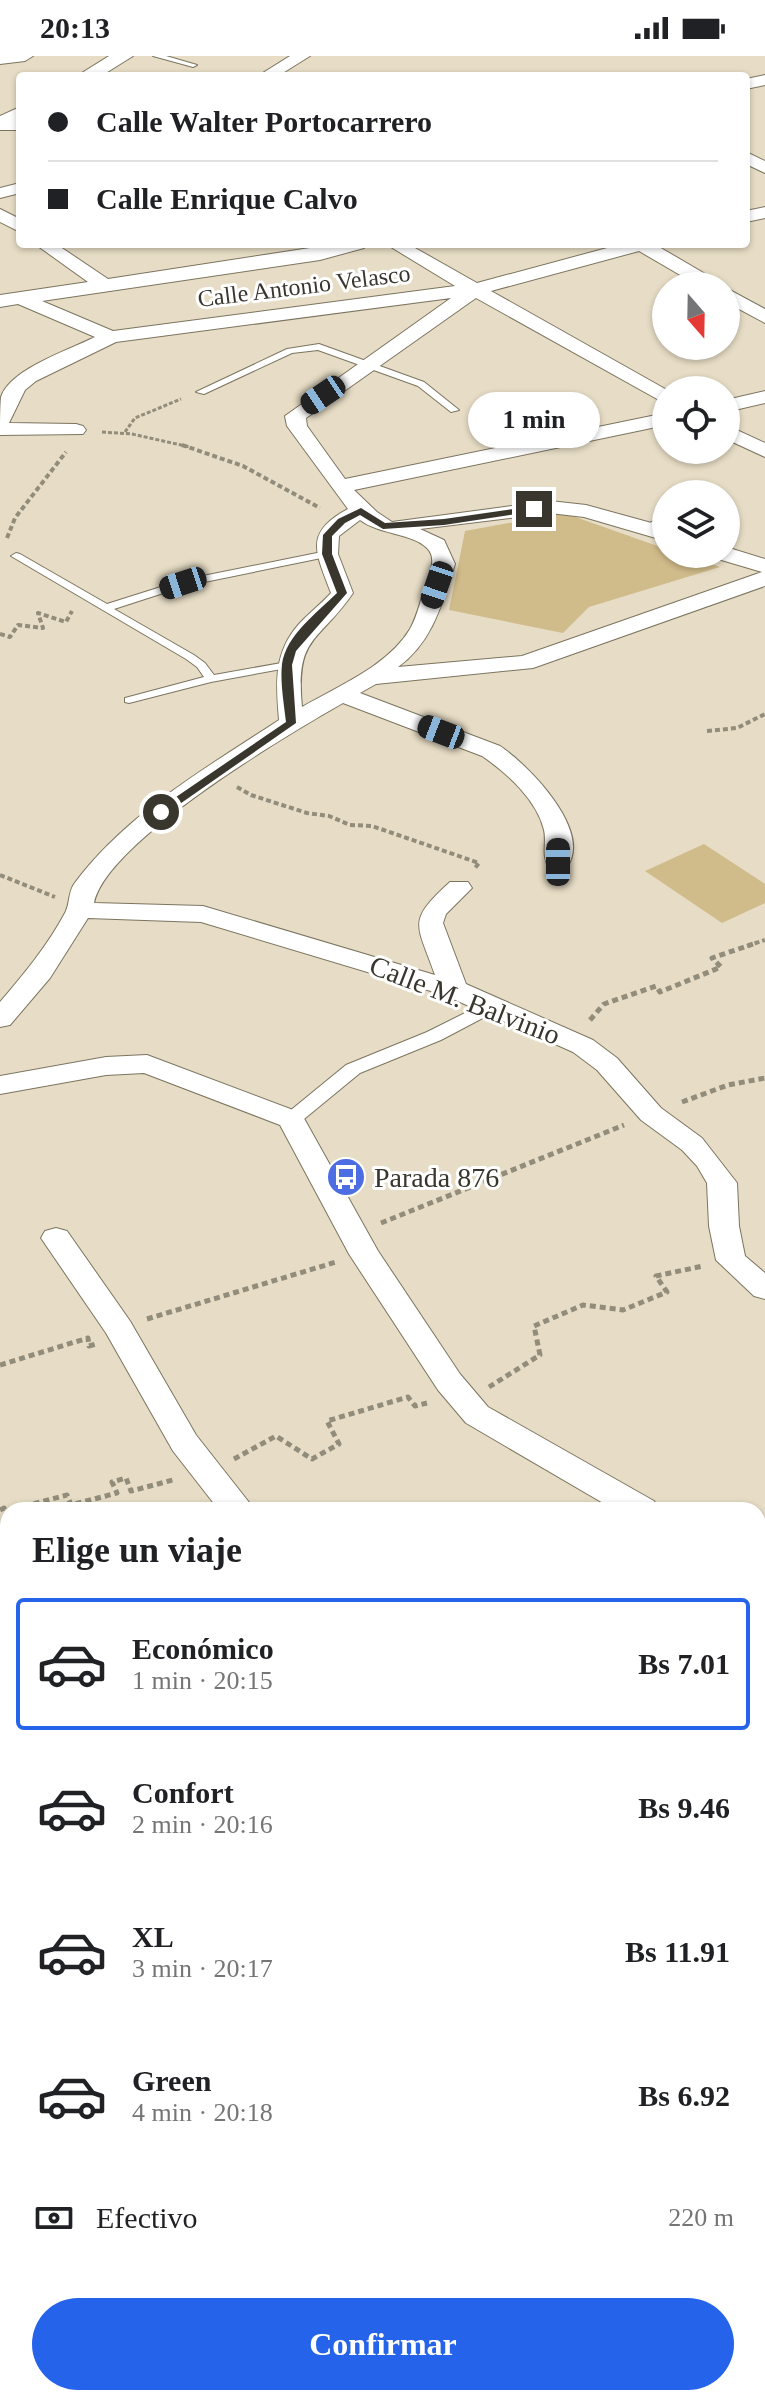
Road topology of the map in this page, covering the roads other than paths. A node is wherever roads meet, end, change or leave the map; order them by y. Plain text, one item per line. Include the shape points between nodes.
1 (25, 56) edge
2 (123, 56) edge
3 (157, 56) edge
4 (302, 56) edge
5 (0, 59) edge
6 (193, 65) dead end
7 (94, 72) edge
8 (273, 72) edge
9 (50, 248) edge
10 (342, 248) edge
11 (402, 248) edge
12 (627, 248) edge
13 (649, 248) edge
14 (689, 272) edge
15 (104, 285) junction
16 (477, 289) junction
17 (10, 299) edge
18 (740, 302) edge
19 (765, 317) edge
20 (111, 337) junction
21 (367, 365) junction
22 (652, 390) edge
23 (201, 392) road end
24 (765, 397) edge
25 (740, 403) edge
26 (454, 410) dead end
27 (0, 421) edge
28 (652, 422) edge
29 (0, 429) edge
30 (76, 430) road end
31 (740, 438) edge
32 (765, 451) edge
33 (342, 486) junction
34 (351, 516) junction
35 (383, 526) junction
36 (652, 530) edge
37 (327, 554) junction
38 (16, 556) road end
39 (740, 558) edge
40 (765, 566) edge
41 (765, 578) edge
42 (106, 608) junction
43 (287, 665) junction
44 (370, 677) junction
45 (211, 679) junction
46 (341, 694) junction
47 (129, 700) dead end
48 (291, 723) junction
49 (558, 862) dead end
50 (459, 888) road end
51 (80, 910) junction
52 (454, 989) junction
53 (493, 1005) junction
54 (0, 1019) edge
55 (0, 1085) edge
56 (291, 1119) junction
57 (56, 1238) dead end
58 (765, 1289) edge
59 (231, 1502) edge
60 (628, 1502) edge

1 - 5 street
2 - 7 street
3 - 6 lane
4 - 8 street
9 - 15 street
10 - 15 street
11 - 16 street
12 - 16 street, Calle Antonio Velasco
13 - 14 street
15 - 17 street
16 - 20 street, Calle Antonio Velasco
16 - 21 street
16 - 22 street
17 - 20 street
18 - 19 street
20 - 27 street, Calle Antonio Velasco via 29,377 16,387
21 - 23 lane via 329,349 305,348
21 - 26 lane via 421,384
21 - 33 street via 295,416
24 - 25 street
28 - 33 street
29 - 30 street
31 - 32 street
33 - 34 street
34 - 35 street
34 - 37 street via 328,535
35 - 36 street via 550,507
35 - 44 street via 431,540 444,554 444,564 417,639
37 - 42 lane via 183,583
37 - 43 street via 342,593 304,631
38 - 42 lane
39 - 40 street
41 - 44 street via 533,661
42 - 45 lane via 190,657
43 - 45 lane
43 - 48 street
44 - 46 street
45 - 47 lane
46 - 48 street
46 - 49 street via 505,760 553,819
48 - 51 street via 121,844 84,889
50 - 52 street via 434,911 430,923
51 - 52 street, Calle M. Balvinio via 203,914
51 - 54 street via 40,972
52 - 53 street, Calle M. Balvinio
53 - 56 street via 353,1069
53 - 58 street, Calle M. Balvinio via 583,1046 607,1064 651,1114 692,1144 722,1183 731,1260
55 - 56 street via 147,1064
56 - 60 street via 359,1244 449,1382 487,1422
57 - 59 street via 119,1328 184,1443

